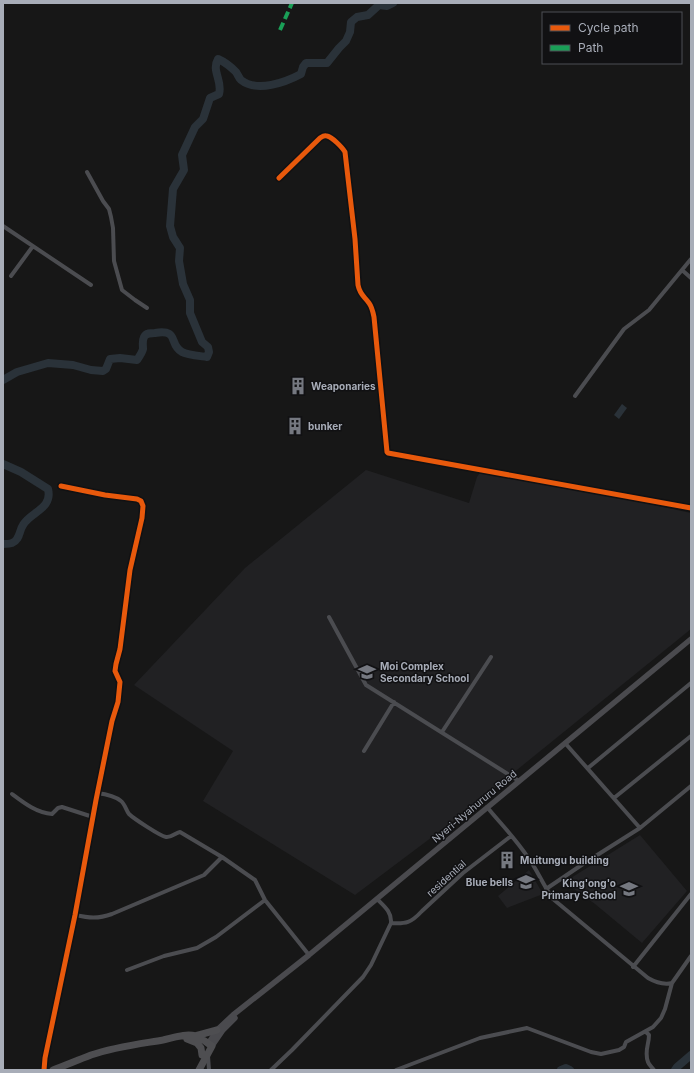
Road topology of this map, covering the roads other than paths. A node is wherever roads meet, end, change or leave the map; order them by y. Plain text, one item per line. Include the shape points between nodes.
1 (88, 172) dead end
2 (279, 178) dead end
3 (3, 226) edge
4 (33, 246) junction
5 (691, 259) edge
6 (682, 270) junction
7 (11, 276) dead end
8 (691, 278) edge
9 (91, 285) dead end
10 (148, 308) dead end
11 (575, 396) dead end
12 (61, 486) dead end
13 (691, 508) edge
14 (329, 617) dead end
15 (691, 639) edge
16 (491, 657) dead end
17 (689, 684) edge
18 (691, 690) edge
19 (394, 702) junction
20 (442, 732) junction
21 (691, 736) edge
22 (565, 743) junction
23 (364, 750) dead end
24 (588, 768) junction
25 (519, 781) junction
26 (691, 786) edge
27 (97, 793) junction
28 (12, 794) dead end
29 (614, 798) junction
30 (487, 807) junction
31 (93, 817) junction
32 (640, 828) junction
33 (511, 836) junction
34 (222, 857) junction
35 (546, 889) junction
36 (691, 894) edge
37 (377, 899) junction
38 (265, 900) junction
39 (75, 915) junction
40 (391, 923) junction
41 (309, 955) junction
42 (691, 956) edge
43 (634, 967) junction
44 (127, 970) dead end
45 (672, 983) junction
46 (269, 987) junction
47 (217, 1030) junction
48 (646, 1032) junction
49 (195, 1039) junction
50 (207, 1049) junction
51 (44, 1070) edge
52 (54, 1070) edge
53 (195, 1070) edge
54 (199, 1070) edge
55 (209, 1070) edge
56 (271, 1070) edge
57 (396, 1070) edge
58 (654, 1070) edge

1 - 10 street via 109,209 113,228 114,261 122,290
2 - 13 street via 323,136 329,137 345,152 356,239 358,286 371,305 374,317 388,453
3 - 4 street
4 - 7 street
4 - 9 street
5 - 6 street
6 - 8 street
6 - 11 street via 649,310 624,329
12 - 27 street via 137,499 143,506 130,570 115,670 120,682 118,702
14 - 19 street via 366,685
15 - 22 main road, Nyeri-Nyahururu Road
16 - 20 street
17 - 18 street
17 - 24 street
19 - 20 street
19 - 23 street
20 - 25 street
21 - 29 street
22 - 24 street
22 - 25 main road, Nyeri-Nyahururu Road
24 - 29 street
25 - 30 main road, Nyeri-Nyahururu Road
26 - 32 street
27 - 31 street
27 - 34 street via 121,801 133,817 164,836 180,832
28 - 31 street via 25,804 48,814 62,807
29 - 32 street
30 - 33 street
30 - 37 main road, Nyeri-Nyahururu Road
31 - 39 street
32 - 35 street
33 - 35 street via 533,865
33 - 40 street, residential via 463,873 417,917 404,924
34 - 38 street via 256,880
34 - 39 street via 204,875 112,914 91,918
35 - 43 street via 562,907
36 - 43 street
37 - 40 street via 390,913
37 - 41 main road, Nyeri-Nyahururu Road
38 - 41 street
38 - 44 street via 216,937 196,948 164,956
39 - 51 street
40 - 56 street via 363,977
41 - 46 main road, Nyeri-Nyahururu Road
42 - 45 street
43 - 45 street via 654,982
45 - 48 street via 661,1018
46 - 47 main road, Nyeri-Nyahururu Road
46 - 50 main road, Nyeri-Nyahururu Road via 223,1030
47 - 49 highway
47 - 50 main road, Nyeri-Nyahururu Road
48 - 57 street via 626,1042 619,1050 601,1054 527,1028 480,1038
48 - 58 street via 649,1035 646,1050 648,1062
49 - 50 highway
49 - 50 highway via 201,1048
49 - 52 highway via 177,1036 110,1050
50 - 53 highway
50 - 54 highway
50 - 55 street

